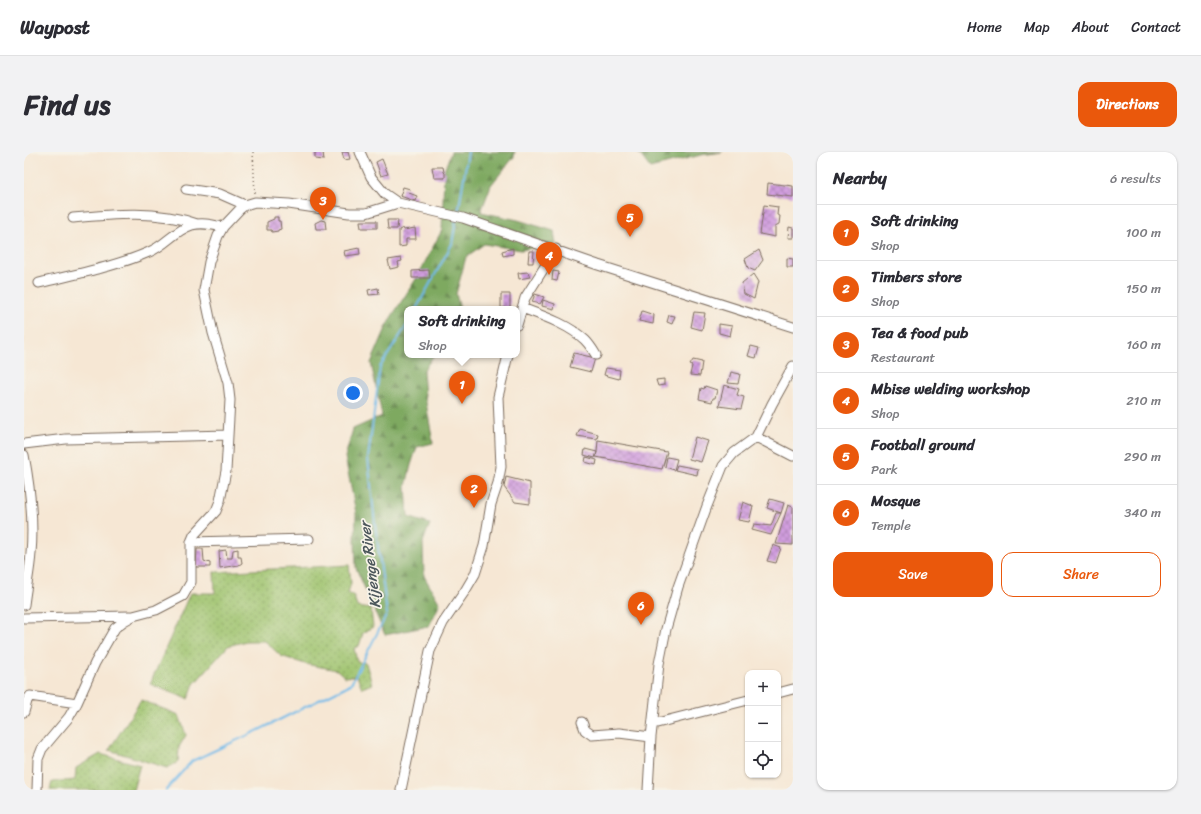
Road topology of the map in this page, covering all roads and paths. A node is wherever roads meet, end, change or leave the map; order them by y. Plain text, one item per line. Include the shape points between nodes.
1 (253, 152) edge
2 (360, 152) edge
3 (186, 189) dead end
4 (256, 202) junction
5 (398, 203) junction
6 (245, 205) junction
7 (73, 218) dead end
8 (196, 224) junction
9 (223, 227) junction
10 (556, 249) junction
11 (39, 283) dead end
12 (522, 308) junction
13 (520, 315) edge
14 (793, 326) edge
15 (596, 355) dead end
16 (507, 358) edge
17 (793, 366) edge
18 (228, 435) junction
19 (756, 437) junction
20 (24, 444) edge
21 (24, 455) edge
22 (793, 456) edge
23 (26, 482) edge
24 (309, 538) dead end
25 (191, 542) junction
26 (24, 604) edge
27 (133, 616) junction
28 (24, 618) edge
29 (793, 689) edge
30 (781, 692) edge
31 (745, 701) edge
32 (77, 703) junction
33 (24, 712) edge
34 (582, 722) dead end
35 (653, 724) junction
36 (651, 737) junction
37 (37, 790) edge
38 (401, 790) edge
39 (648, 790) edge

1 - 4 path
2 - 5 street via 374,182
3 - 6 street via 220,194
4 - 5 street via 349,213 366,213
4 - 6 street
5 - 10 street via 463,218
6 - 9 street
7 - 8 street via 144,214
8 - 9 street
8 - 11 street via 187,227 150,252
9 - 18 street via 210,262 204,290 212,333 228,383
10 - 12 street via 528,292
10 - 14 street via 598,265
12 - 13 street
12 - 15 street via 557,322 579,335
16 - 38 street via 498,397 501,467 484,546 475,574 443,623 430,651
17 - 19 street
18 - 20 street via 66,439
18 - 25 street via 226,471 220,501 216,511 194,535
19 - 22 street
19 - 35 street via 734,453 723,466 678,587 659,664
21 - 23 street
23 - 26 street via 32,531
24 - 25 street
25 - 27 street via 191,582 183,596 156,610
27 - 28 street
27 - 32 street via 115,628 95,663
29 - 30 street
31 - 35 street
32 - 33 street via 30,696
32 - 37 street via 69,717 42,749 38,759
34 - 36 street via 585,730 592,735 619,733
35 - 36 street
36 - 39 street

